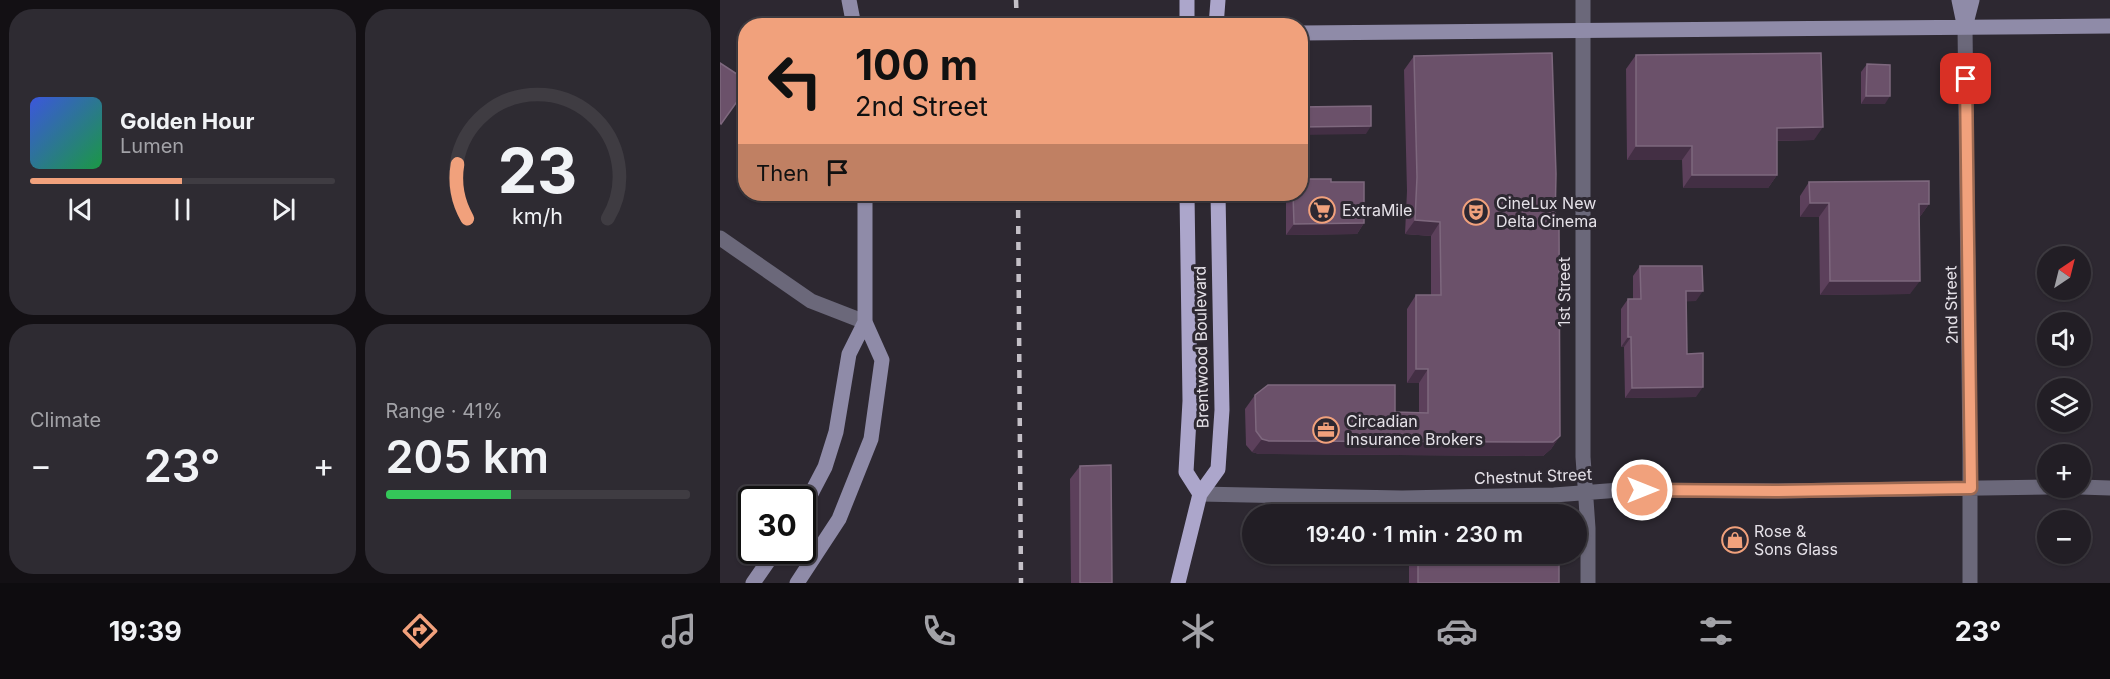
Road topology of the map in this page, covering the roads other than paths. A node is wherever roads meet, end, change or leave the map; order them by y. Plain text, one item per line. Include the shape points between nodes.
1 (849, 0) edge
2 (1187, 0) edge
3 (1218, 0) edge
4 (1583, 0) edge
5 (1959, 0) edge
6 (1972, 0) edge
7 (852, 18) edge
8 (1187, 18) edge
9 (1217, 18) edge
10 (2110, 26) edge
11 (1965, 27) junction
12 (1584, 31) junction
13 (1308, 33) edge
14 (865, 201) edge
15 (1187, 201) edge
16 (1218, 201) edge
17 (720, 238) edge
18 (865, 322) junction
19 (815, 486) edge
20 (2037, 487) edge
21 (2091, 487) edge
22 (1971, 488) junction
23 (2110, 488) edge
24 (1585, 493) junction
25 (1200, 494) junction
26 (766, 564) edge
27 (753, 583) edge
28 (797, 583) edge
29 (1178, 583) edge
30 (1588, 583) edge
31 (1970, 583) edge

1 - 7 street
2 - 8 main road
3 - 9 main road
4 - 12 street, 1st Street
5 - 11 street, 2nd Street
6 - 11 street, 2nd Street
10 - 11 street
11 - 12 street
11 - 22 street, 2nd Street
12 - 13 street
12 - 24 street, 1st Street via 1581,222
14 - 18 street
15 - 25 main road, Brentwood Boulevard via 1190,401 1186,472
16 - 25 main road, Brentwood Boulevard via 1222,410 1218,469
17 - 18 street via 811,301
18 - 19 street via 849,354 836,432
18 - 28 street via 882,360 871,439 839,519
20 - 22 street, Chestnut Street
21 - 23 street
22 - 24 street, Chestnut Street
22 - 31 street, 2nd Street
24 - 25 street, Chestnut Street via 1402,498
24 - 30 street, 1st Street
25 - 29 main road, Brentwood Boulevard
26 - 27 street

